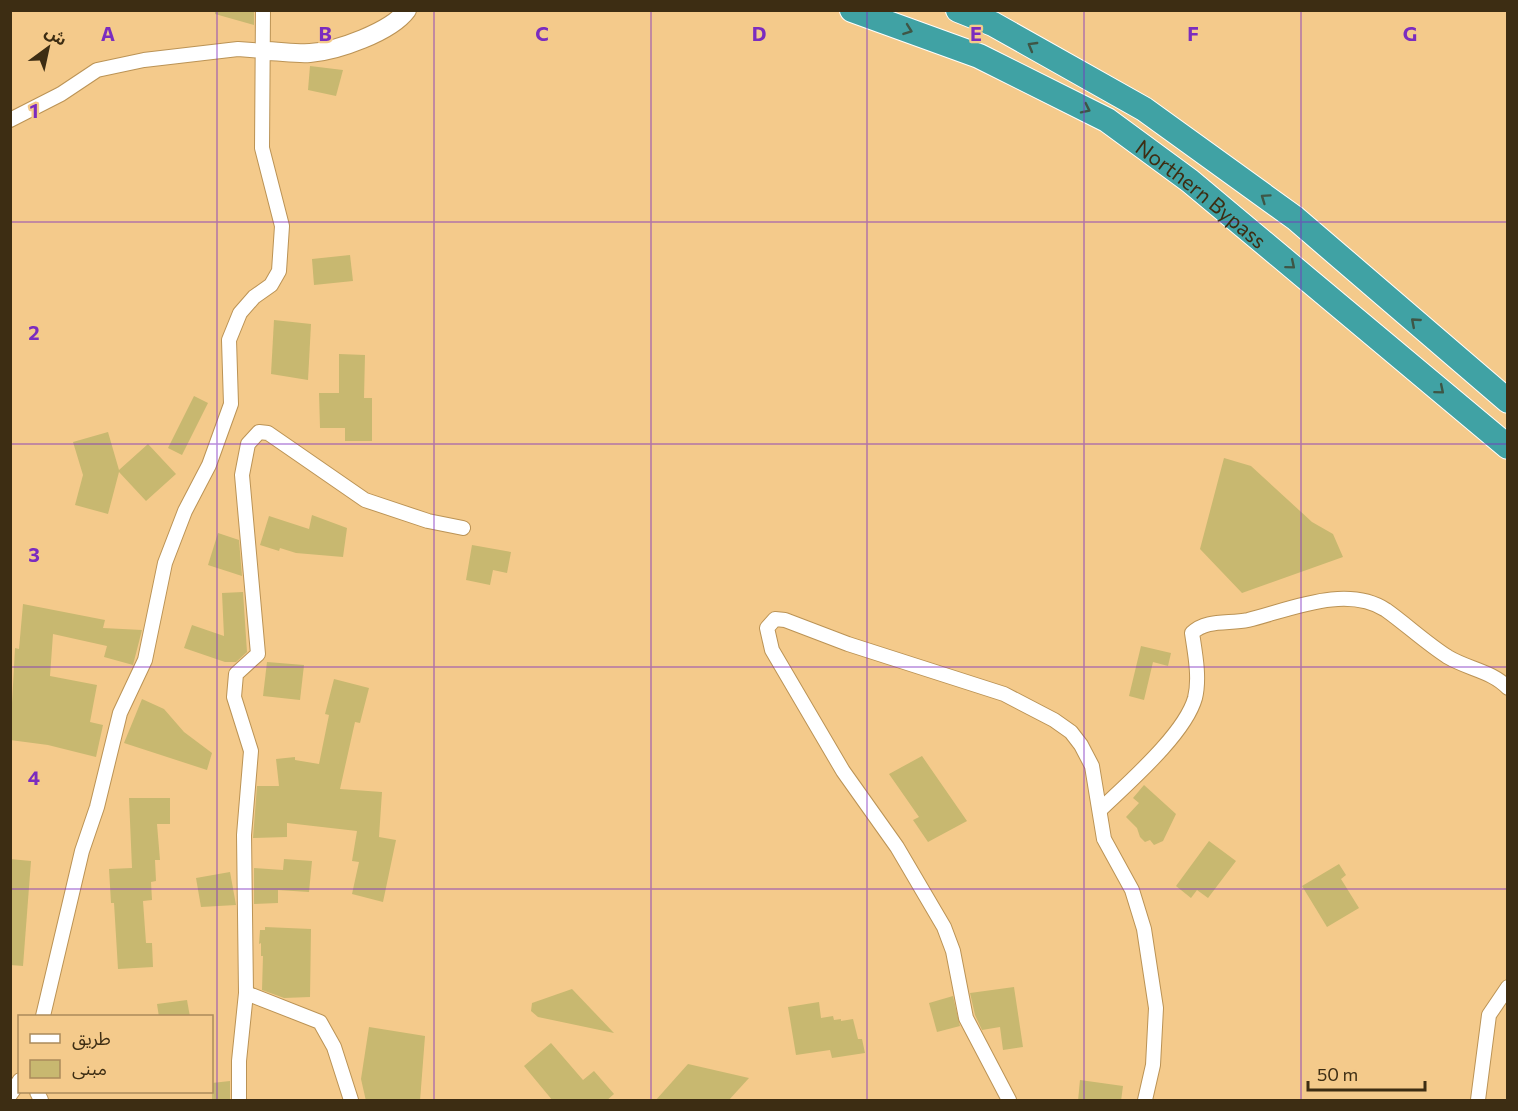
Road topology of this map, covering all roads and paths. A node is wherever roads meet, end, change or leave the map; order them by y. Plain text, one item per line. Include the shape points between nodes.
1 (263, 10) edge
2 (407, 10) edge
3 (852, 10) edge
4 (958, 10) edge
5 (264, 51) junction
6 (10, 120) edge
7 (1508, 401) edge
8 (1508, 447) edge
9 (463, 528) dead end
10 (1508, 688) edge
11 (1100, 810) junction
12 (1508, 987) edge
13 (246, 993) junction
14 (44, 1015) edge
15 (239, 1101) edge
16 (351, 1101) edge
17 (1009, 1101) edge
18 (1145, 1101) edge
19 (1479, 1101) edge

1 - 5 street
2 - 5 street via 393,24 334,47 311,53
3 -> 8 highway, Northern Bypass via 979,56 1107,120 1190,181
7 -> 4 highway, Northern Bypass via 1295,218 1144,109 993,24
5 - 6 street via 144,60 97,70
5 - 14 street via 262,148 282,226 279,271 271,285 240,314 230,339 231,404 209,465 185,511 165,563 144,660 120,713 82,851
9 - 13 street via 364,500 268,433 259,432 248,444 242,475 258,654 236,674 234,697 251,751 244,836
10 - 11 street via 1498,678 1462,666 1433,648 1383,609 1349,599 1313,602 1245,621 1200,625 1192,633 1196,696 1189,716
11 - 17 street via 1088,755 1071,732 1054,720 1004,694 785,620 774,619 767,628 772,650 808,715 897,847 944,927 953,951 966,1018
11 - 18 street via 1104,839 1138,908 1155,991 1153,1065
12 - 19 street via 1489,1015
13 - 15 street
13 - 16 street via 320,1022 334,1047

